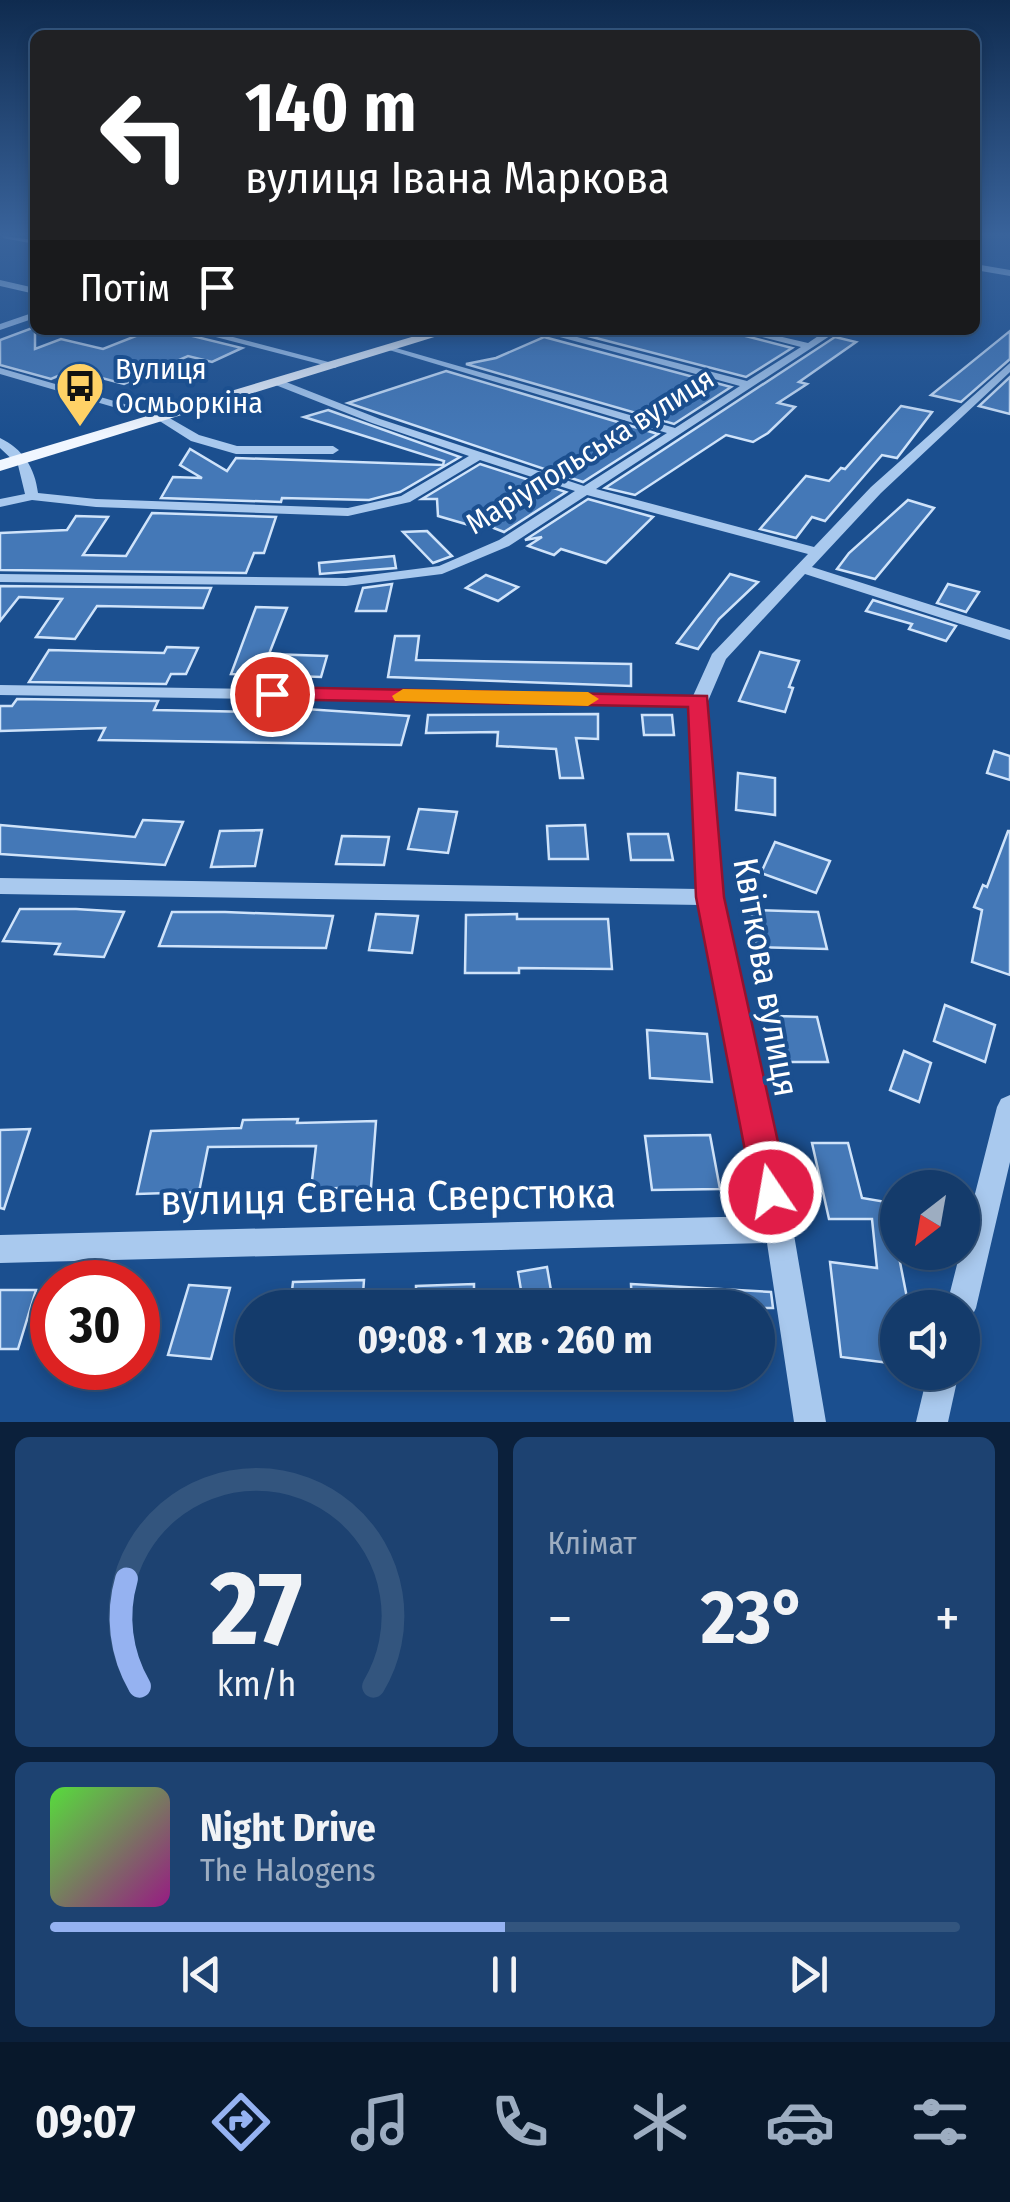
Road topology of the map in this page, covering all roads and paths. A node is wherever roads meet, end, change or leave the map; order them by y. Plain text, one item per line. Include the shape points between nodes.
1 (30, 317) edge
2 (0, 327) edge
3 (214, 335) edge
4 (429, 335) edge
5 (558, 335) edge
6 (761, 335) edge
7 (826, 335) edge
8 (809, 346) junction
9 (393, 348) junction
10 (335, 365) junction
11 (1010, 366) edge
12 (0, 371) edge
13 (277, 382) junction
14 (749, 384) junction
15 (162, 418) junction
16 (676, 432) junction
17 (0, 442) edge
18 (332, 450) dead end
19 (477, 456) junction
20 (23, 459) junction
21 (0, 466) edge
22 (584, 490) junction
23 (32, 496) junction
24 (0, 503) edge
25 (811, 560) junction
26 (0, 578) edge
27 (1010, 635) edge
28 (0, 690) edge
29 (699, 701) junction
30 (0, 886) edge
31 (710, 897) junction
32 (1010, 1107) edge
33 (778, 1229) junction
34 (0, 1249) edge
35 (964, 1290) edge
36 (940, 1390) edge
37 (810, 1422) edge
38 (932, 1422) edge

1 - 2 street
3 - 10 street
4 - 9 main road
5 - 14 street
6 - 8 street
7 - 8 street, Маріупольська вулиця
8 - 14 street, Маріупольська вулиця
9 - 10 main road
9 - 16 street
10 - 13 main road
11 - 25 street, Квіткова вулиця
12 - 15 street
13 - 15 main road
13 - 19 street
14 - 16 street, Маріупольська вулиця
15 - 18 street via 195,438 236,450
15 - 20 main road
16 - 22 street, Маріупольська вулиця
17 - 20 street
19 - 22 street
19 - 23 street via 405,498 348,512
20 - 21 main road
20 - 23 street
22 - 25 street
22 - 26 street, Маріупольська вулиця via 504,543 442,570 346,582
23 - 24 street
25 - 27 street
25 - 29 street, Квіткова вулиця via 718,658
28 - 29 street
29 - 31 street, Квіткова вулиця
30 - 31 street
31 - 33 street, Квіткова вулиця
32 - 35 street
33 - 34 street, вулиця Євгена Сверстюка
33 - 37 street, Квіткова вулиця
36 - 38 street

